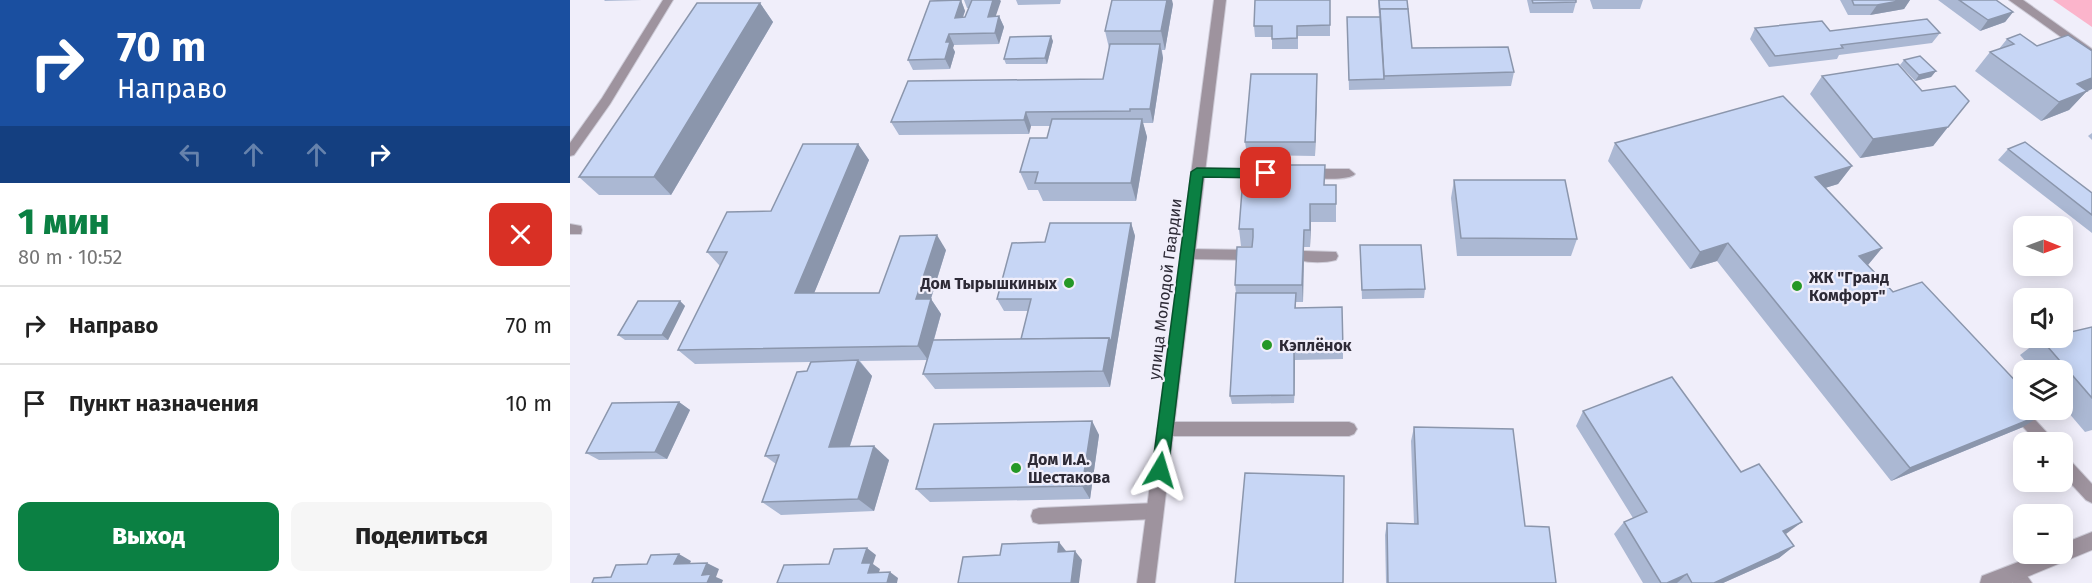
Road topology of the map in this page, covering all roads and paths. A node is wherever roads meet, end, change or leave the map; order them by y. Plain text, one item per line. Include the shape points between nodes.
1 (668, 0) edge
2 (1220, 0) edge
3 (2015, 0) edge
4 (2092, 55) edge
5 (570, 152) edge
6 (1197, 172) junction
7 (1269, 173) edge
8 (1292, 173) edge
9 (1349, 174) dead end
10 (1187, 255) junction
11 (1255, 255) edge
12 (1304, 256) edge
13 (1331, 256) dead end
14 (2009, 401) edge
15 (1165, 429) junction
16 (1349, 429) dead end
17 (2037, 432) edge
18 (2073, 474) edge
19 (2092, 495) edge
20 (1155, 511) junction
21 (1039, 516) edge
22 (2092, 541) edge
23 (2019, 578) edge
24 (1146, 583) edge
25 (1989, 583) edge

1 - 5 lane
2 - 6 street, улица Молодой Гвардии
3 - 4 street
6 - 7 lane
6 - 10 street, улица Молодой Гвардии
8 - 9 lane
10 - 11 lane
10 - 15 street, улица Молодой Гвардии
12 - 13 lane
14 - 17 lane
15 - 16 lane
15 - 20 street, улица Молодой Гвардии
18 - 19 lane
20 - 21 lane
20 - 24 street, улица Молодой Гвардии
22 - 23 street
23 - 25 street

